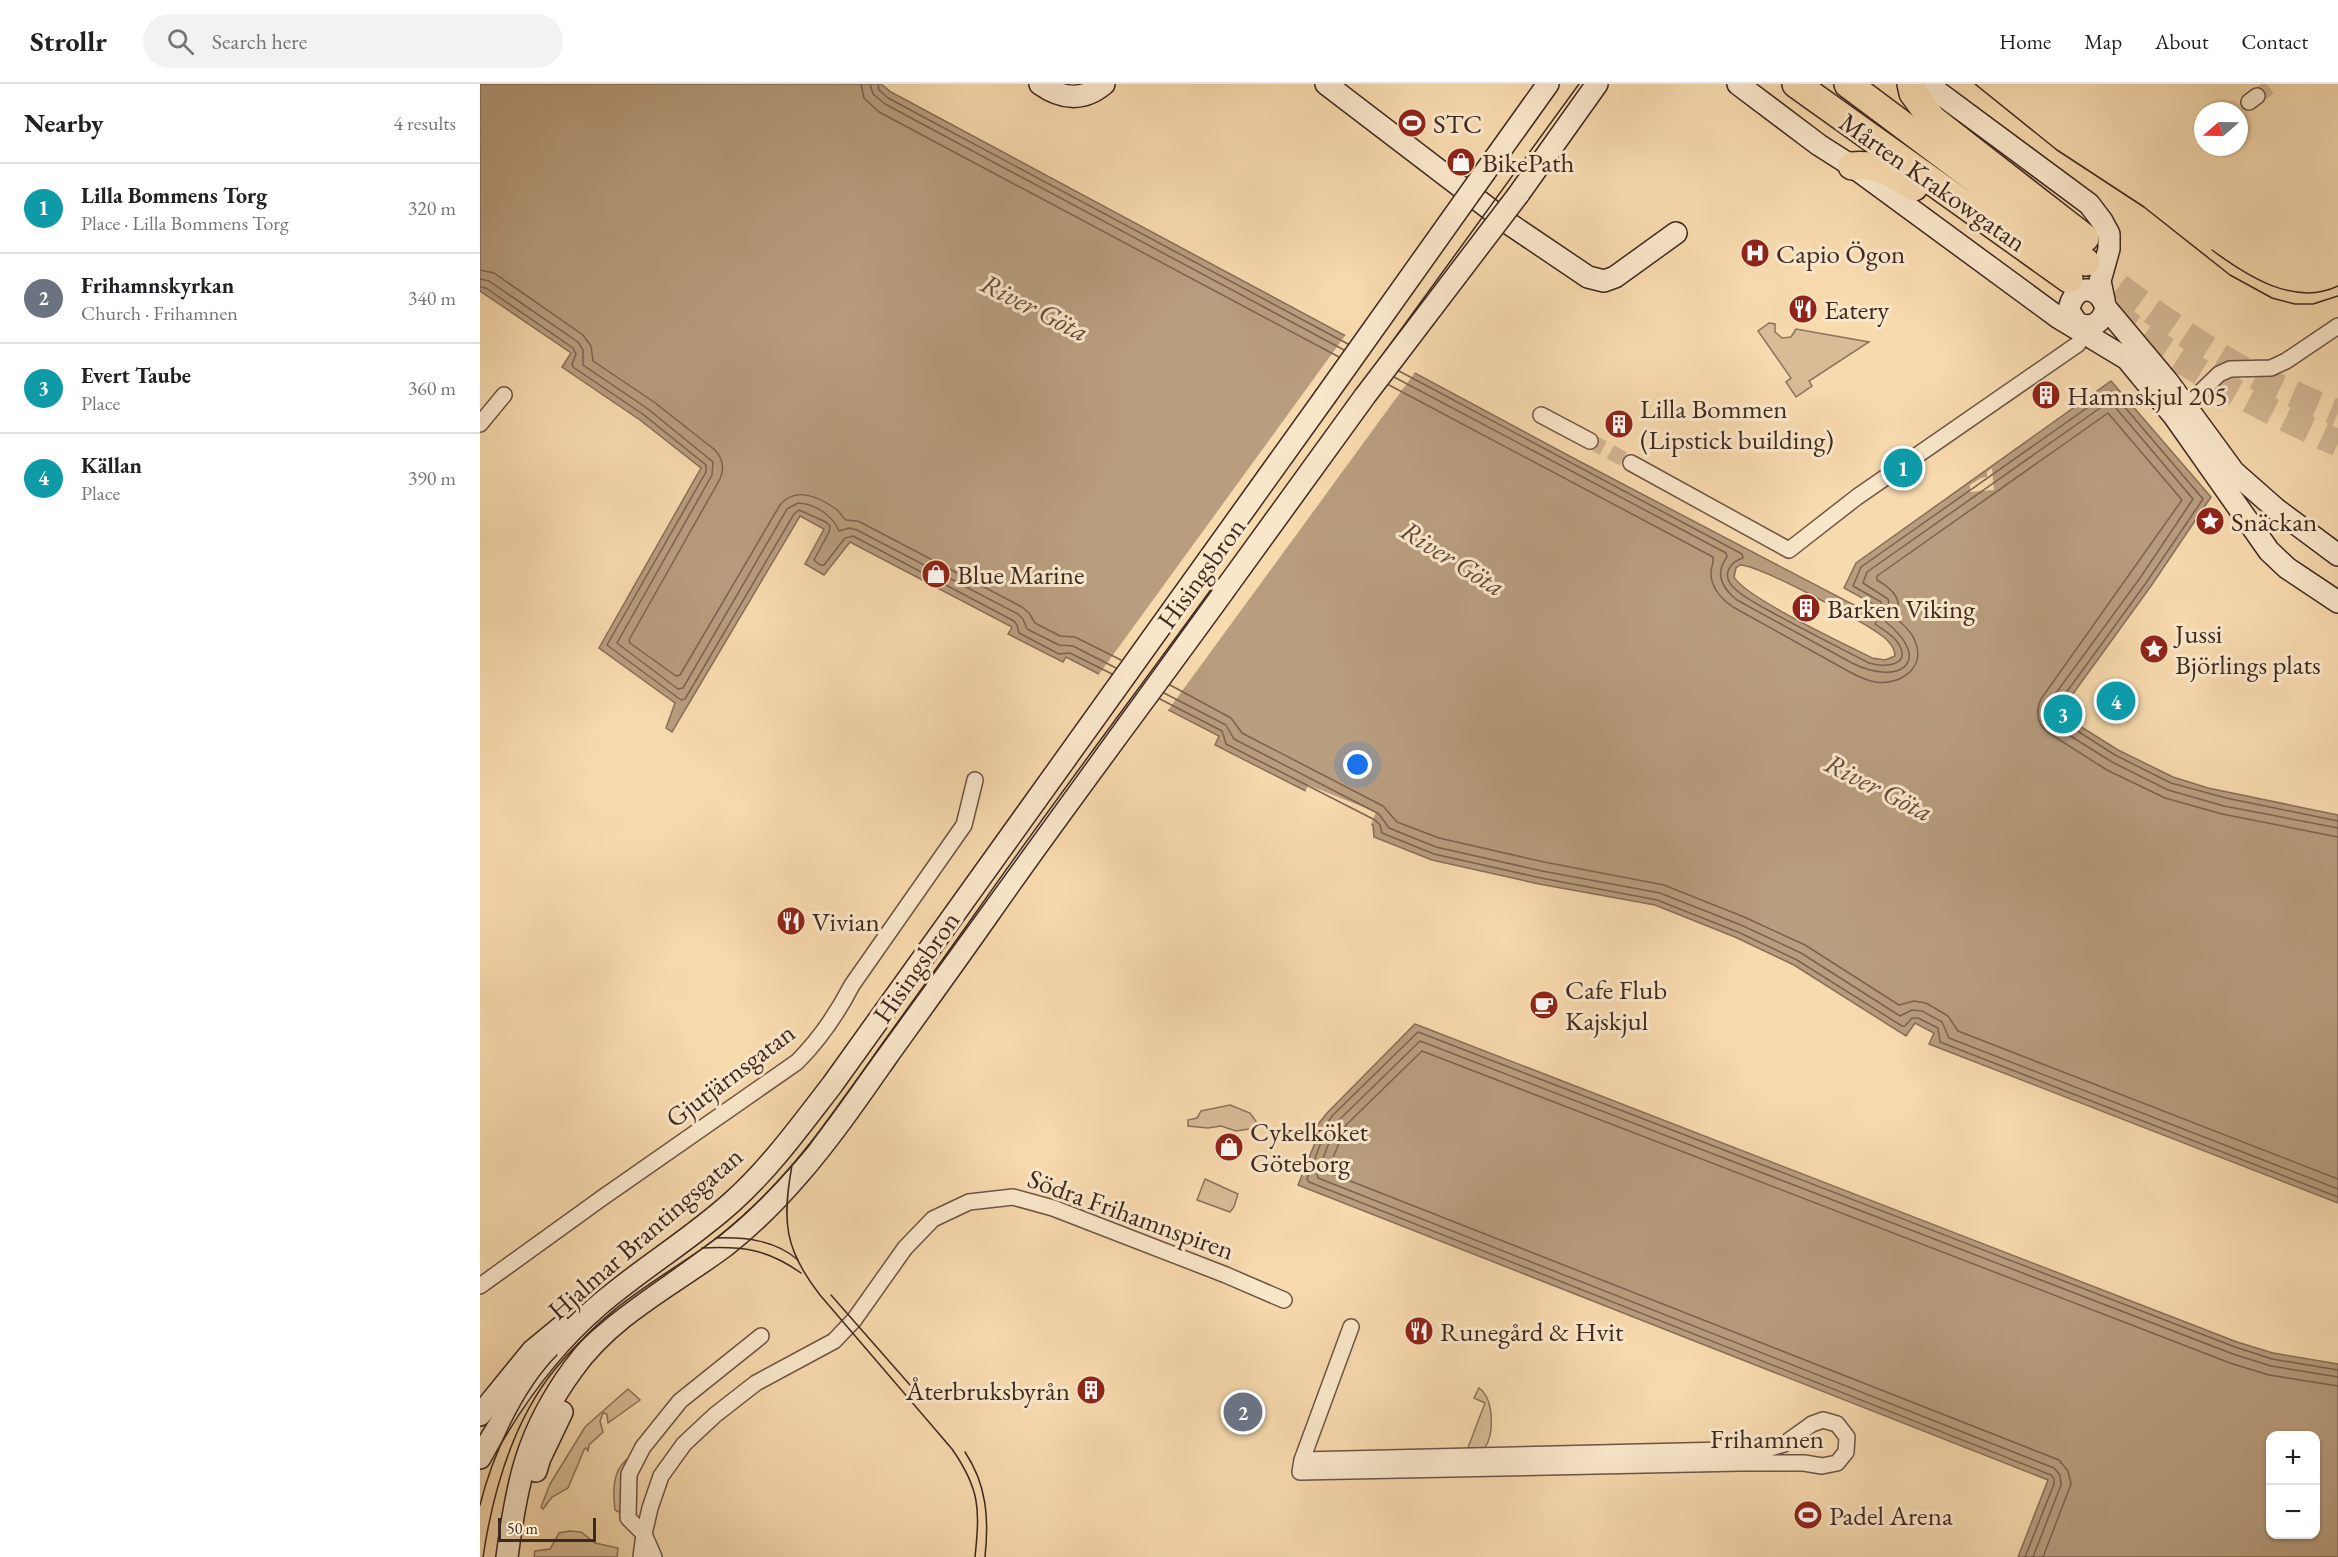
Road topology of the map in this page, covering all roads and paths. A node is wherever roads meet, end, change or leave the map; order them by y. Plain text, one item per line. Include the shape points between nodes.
1 (1040, 84) edge
2 (1104, 84) edge
3 (1326, 84) edge
4 (1548, 84) edge
5 (1597, 84) edge
6 (1738, 84) edge
7 (1796, 84) edge
8 (1848, 84) edge
9 (1924, 84) edge
10 (1852, 166) junction
11 (1676, 233) dead end
12 (2073, 270) junction
13 (2105, 304) junction
14 (2072, 318) junction
15 (2338, 326) edge
16 (2078, 344) dead end
17 (2202, 391) junction
18 (504, 395) dead end
19 (2180, 411) junction
20 (1541, 415) dead end
21 (480, 424) edge
22 (1590, 441) tunnel mouth
23 (1631, 464) tunnel mouth
24 (2338, 555) edge
25 (2338, 602) edge
26 (975, 780) dead end
27 (832, 1085) joint
28 (857, 1100) joint
29 (721, 1248) junction
30 (480, 1286) edge
31 (1284, 1300) dead end
32 (600, 1304) junction
33 (1351, 1327) dead end
34 (761, 1336) dead end
35 (480, 1415) edge
36 (480, 1458) edge
37 (1302, 1460) junction
38 (644, 1534) junction
39 (507, 1557) edge
40 (519, 1557) edge
41 (641, 1557) edge
42 (654, 1557) edge

1 - 2 main road via 1074,97 1093,93
3 - 11 main road via 1508,223 1588,277 1604,281 1623,272
4 - 27 main road, Hisingsbron, bridge
5 - 28 main road, Hisingsbron, bridge via 1012,880
6 - 10 main road
7 - 12 highway, Mårten Krakowgatan
8 - 12 highway, Mårten Krakowgatan
9 - 12 highway via 1913,93 1932,119
10 - 12 main road
10 - 12 highway via 1879,167 1952,212
12 - 13 main road via 2100,281
12 - 14 main road
12 - 17 street via 2109,290 2118,310 2174,380 2188,390
12 - 19 main road via 2059,318 2127,359
13 - 14 main road via 2104,317 2091,326
13 - 14 main road via 2098,293 2081,291 2070,303
13 - 19 main road via 2168,382
15 - 17 street via 2286,361 2271,368 2230,369
16 - 23 street via 1857,497 1788,550
17 - 19 street
18 - 21 street
19 - 24 main road via 2240,478
19 - 25 main road via 2269,551
20 - 22 street
26 - 30 street, Gjutjärnsgatan via 964,825 817,1042 797,1062
27 - 32 main road, Hjalmar Brantingsgatan via 759,1177 703,1227
28 - 29 main road, Hjalmar Brantingsgatan via 775,1201
29 - 39 main road, Hjalmar Brantingsgatan via 622,1317 573,1369 525,1458
29 - 40 main road via 700,1274 657,1305 581,1379 540,1458 521,1531
31 - 38 street, Södra Frihamnspiren via 1053,1208 1013,1197 969,1202 933,1219 905,1248 854,1320 834,1341 756,1383 684,1444 661,1476
32 - 35 main road via 581,1313 532,1351
32 - 36 main road, Hjalmar Brantingsgatan via 534,1374
33 - 37 street
34 - 38 street via 680,1401 643,1447 630,1474 627,1497 628,1518
37 - 37 street, Frihamnen via 1300,1472 1741,1462 1822,1466 1837,1463 1846,1452 1847,1437 1837,1424 1823,1420 1785,1444 1767,1449
38 - 41 street
38 - 42 street

